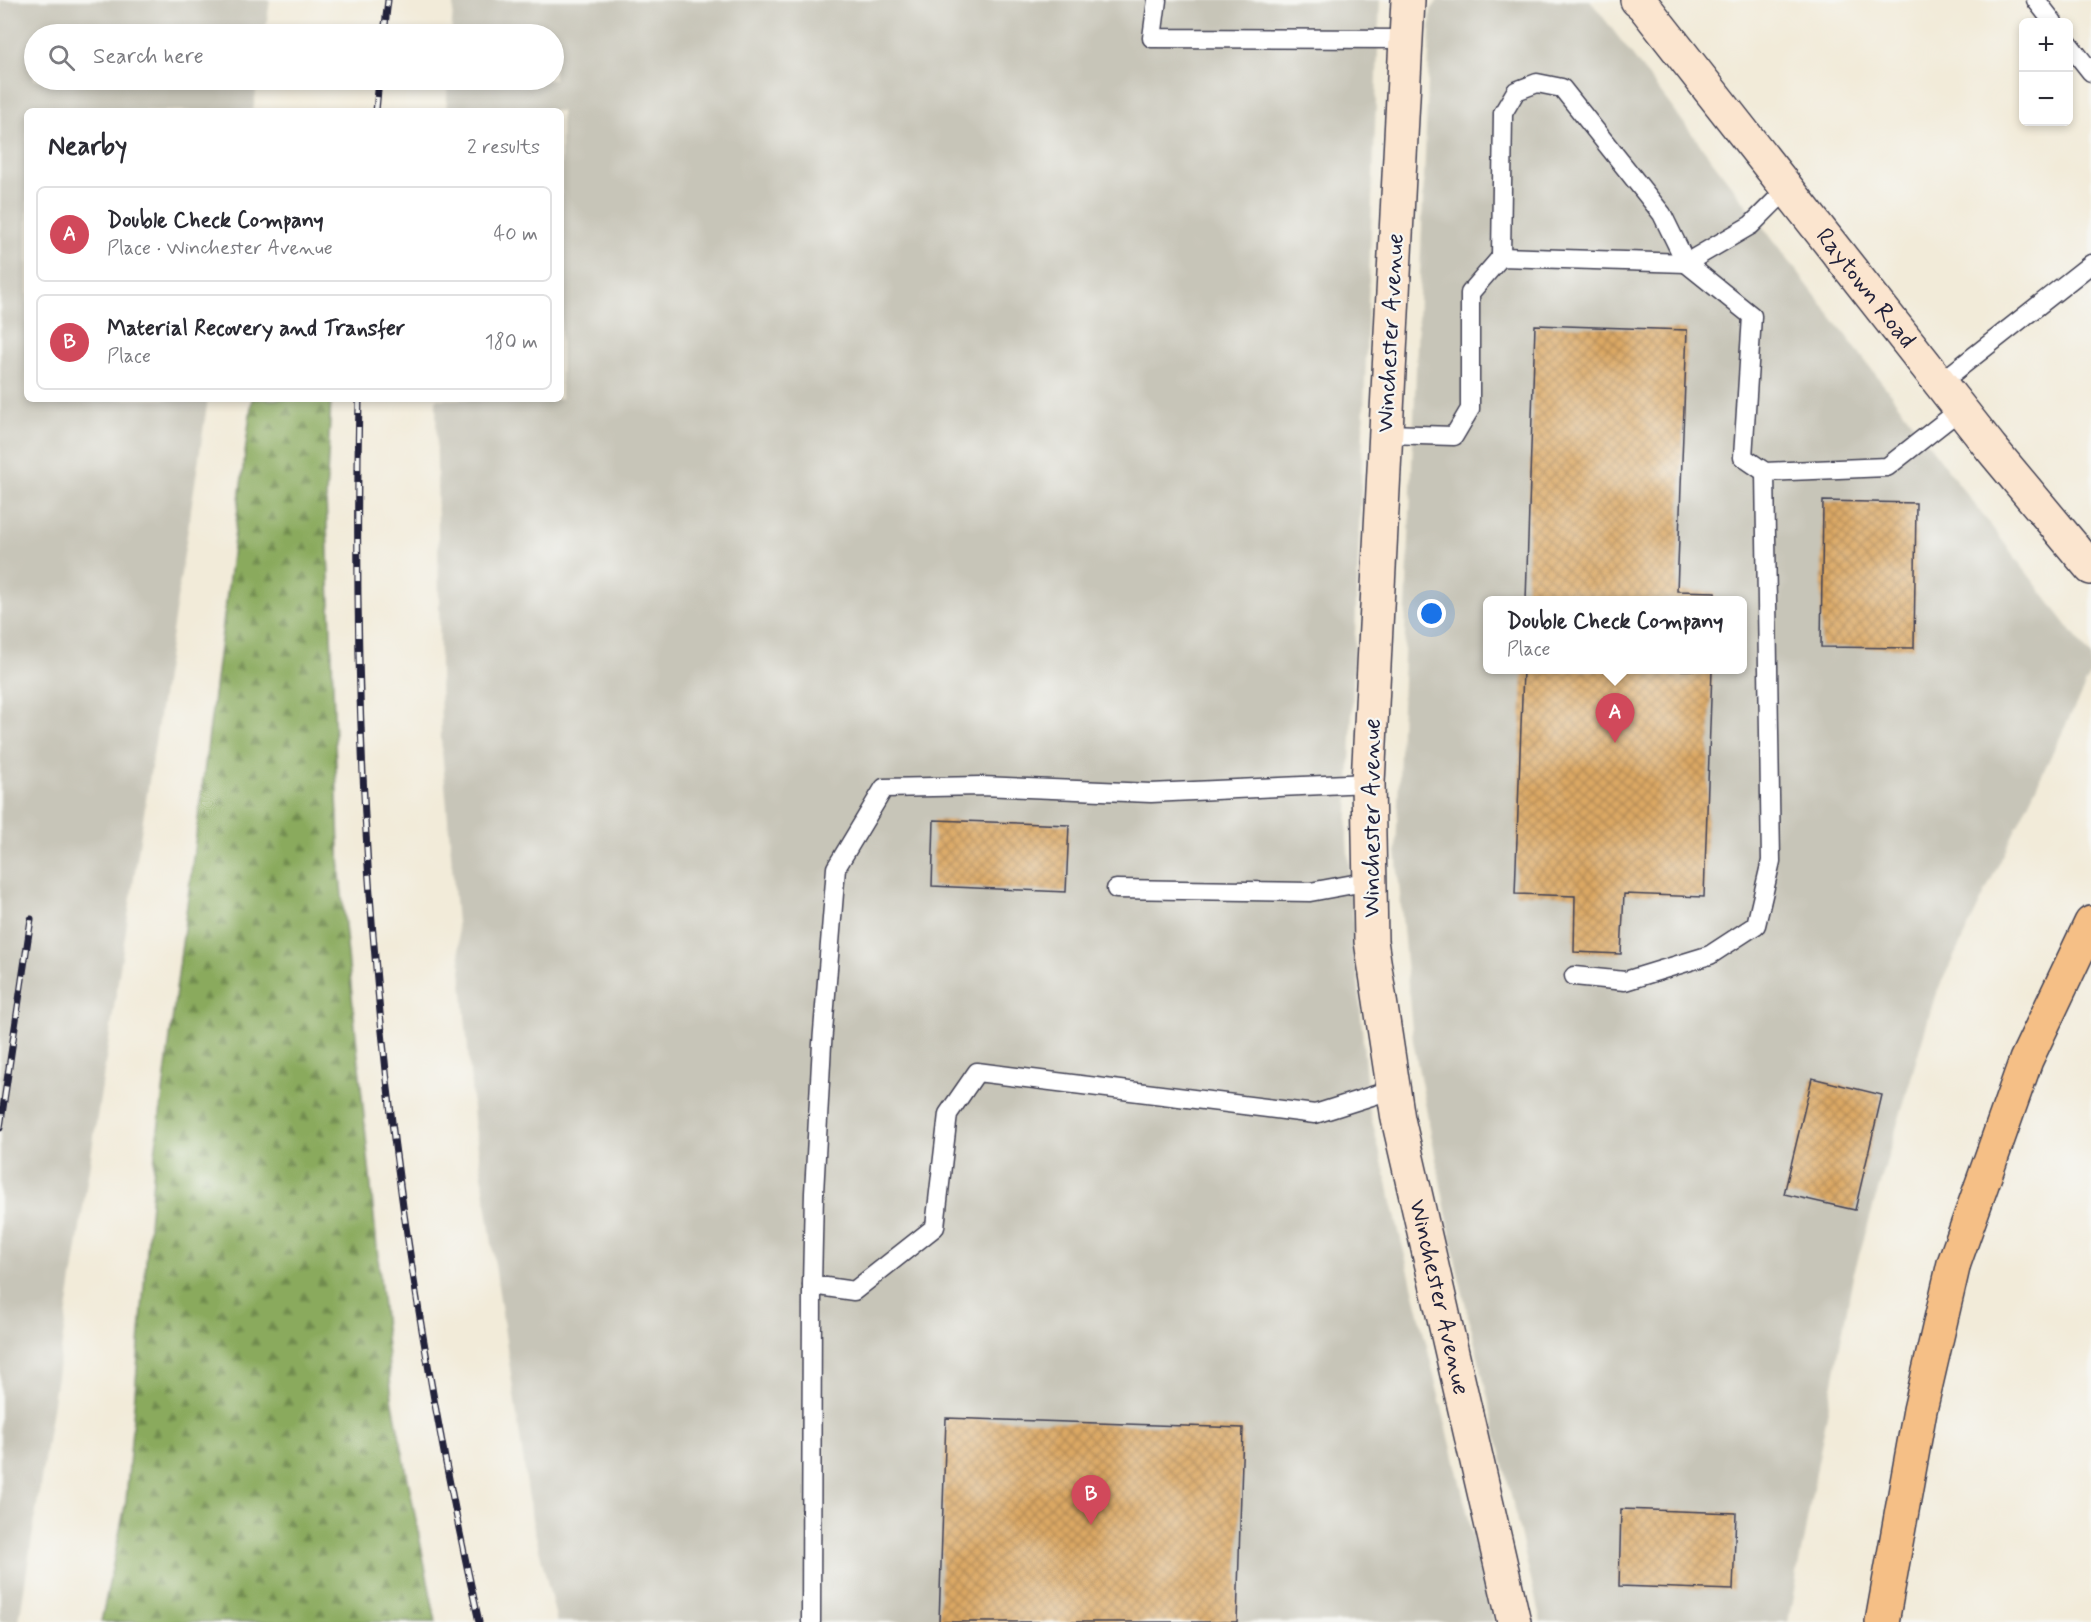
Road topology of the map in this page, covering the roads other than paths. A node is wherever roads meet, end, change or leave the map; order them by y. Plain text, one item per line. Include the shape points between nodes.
1 (1157, 0) edge
2 (1408, 0) edge
3 (2036, 0) edge
4 (1641, 2) edge
5 (2050, 18) edge
6 (1406, 39) junction
7 (2073, 49) edge
8 (2091, 72) edge
9 (1787, 189) junction
10 (1501, 257) junction
11 (1686, 263) junction
12 (2091, 264) edge
13 (1940, 383) junction
14 (1960, 409) junction
15 (1386, 434) junction
16 (1765, 472) junction
17 (2091, 568) edge
18 (1368, 783) junction
19 (1370, 881) junction
20 (1116, 889) dead end
21 (2091, 924) edge
22 (1574, 976) dead end
23 (1394, 1089) junction
24 (812, 1285) junction
25 (811, 1622) edge
26 (1514, 1622) edge
27 (1882, 1622) edge

1 - 6 lane via 1152,38
2 - 6 street, Winchester Avenue
3 - 5 lane
4 - 9 street, Raytown Road
6 - 15 street, Winchester Avenue
7 - 8 lane
9 - 11 lane via 1751,225
9 - 13 street, Raytown Road
10 - 11 lane
10 - 11 lane via 1503,113 1516,91 1537,83 1562,88 1662,214
10 - 15 lane via 1470,293 1470,409 1454,436
11 - 16 lane via 1752,316 1743,457
12 - 13 lane
13 - 14 street, Raytown Road
14 - 16 lane via 1887,467
14 - 17 street, Raytown Road
15 - 18 street, Winchester Avenue
16 - 22 lane via 1771,861 1756,925 1710,955 1624,981
18 - 19 street, Winchester Avenue
18 - 24 lane via 1151,793 981,786 884,788 836,868 822,1044
19 - 20 lane via 1310,892
19 - 23 street, Winchester Avenue via 1371,941
21 - 27 highway via 2026,1060 1954,1263 1920,1410
23 - 24 lane via 1314,1114 977,1072 948,1114 935,1227 854,1291
23 - 26 street, Winchester Avenue
24 - 25 lane

